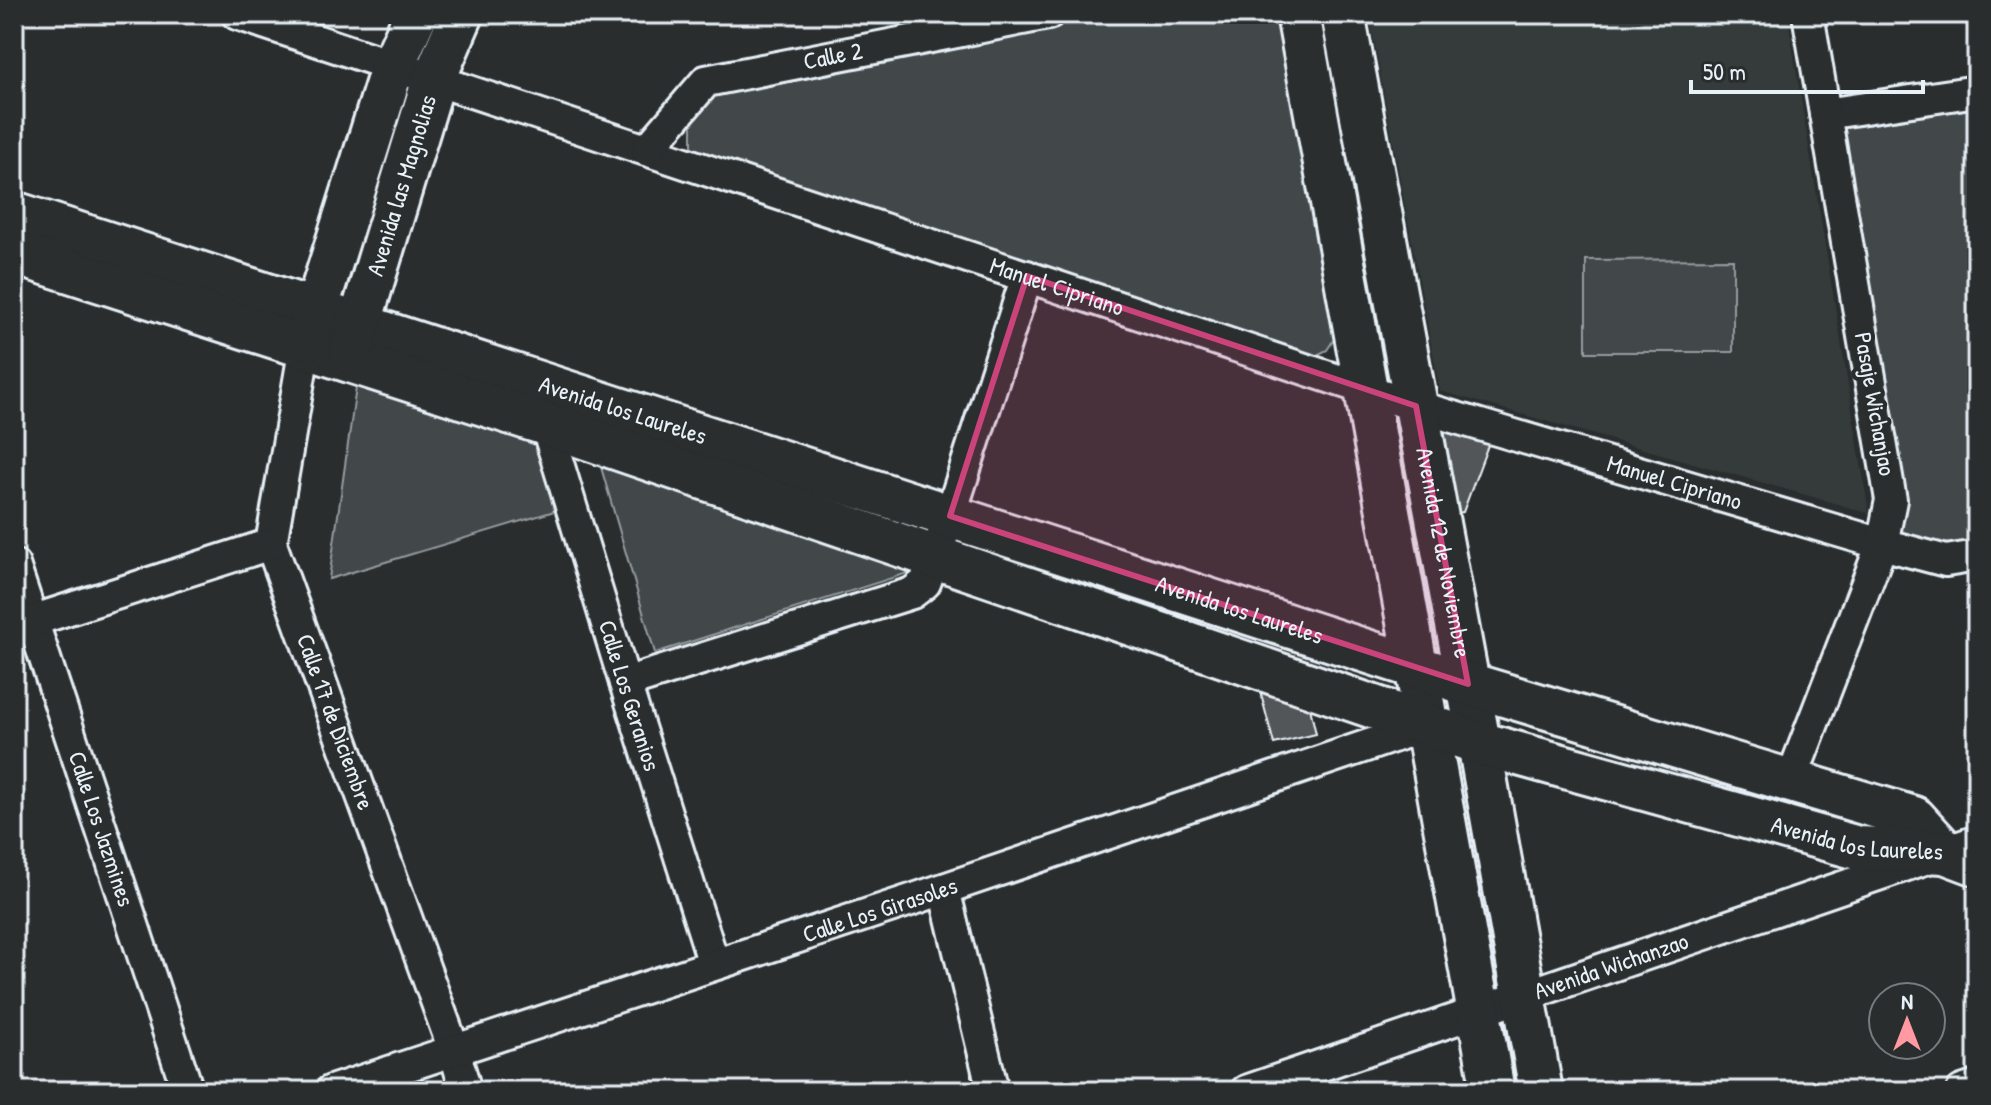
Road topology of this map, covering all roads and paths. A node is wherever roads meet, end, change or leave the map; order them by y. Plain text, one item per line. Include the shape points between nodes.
1 (237, 14) edge
2 (416, 14) edge
3 (462, 14) edge
4 (1048, 14) edge
5 (1298, 14) edge
6 (1343, 14) edge
7 (1808, 14) edge
8 (393, 65) junction
9 (434, 79) junction
10 (1977, 91) edge
11 (1825, 114) junction
12 (647, 150) junction
13 (14, 213) edge
14 (14, 253) edge
15 (1027, 276) junction
16 (310, 328) junction
17 (354, 343) junction
18 (1366, 388) junction
19 (1416, 406) junction
20 (546, 424) junction
21 (950, 516) junction
22 (271, 544) junction
23 (1882, 544) junction
24 (1977, 556) edge
25 (935, 557) junction
26 (14, 565) edge
27 (23, 623) edge
28 (1415, 667) junction
29 (625, 683) junction
30 (1468, 684) junction
31 (1428, 725) junction
32 (1479, 743) junction
33 (1791, 780) junction
34 (1966, 852) edge
35 (944, 889) junction
36 (714, 964) junction
37 (1524, 996) junction
38 (1480, 1011) junction
39 (454, 1050) junction
40 (1977, 1086) edge
41 (188, 1091) edge
42 (331, 1091) edge
43 (466, 1091) edge
44 (993, 1091) edge
45 (1246, 1091) edge
46 (1493, 1091) edge
47 (1541, 1091) edge
48 (1962, 1091) edge

1 - 8 street, Manuel Cipriano
2 - 8 main road, Avenida las Magnolias
3 - 9 main road, Avenida las Magnolias
4 - 12 street, Calle 2 via 706,81
5 - 18 main road, Avenida 12 de Noviembre
6 - 19 main road, Avenida 12 de Noviembre
7 - 11 street, Pasaje Wichanjao
8 - 9 street, Manuel Cipriano
8 - 16 main road, Avenida las Magnolias
9 - 12 street, Manuel Cipriano
9 - 17 main road, Avenida las Magnolias
10 - 11 street
11 - 23 street, Pasaje Wichanjao via 1891,500
12 - 15 street, Manuel Cipriano
13 - 16 main road, Avenida los Laureles
14 - 16 main road, Avenida los Laureles
15 - 18 street, Manuel Cipriano
15 - 21 street
16 - 17 main road, Avenida los Laureles
16 - 22 street, Calle 17 de Diciembre
17 - 20 main road, Avenida los Laureles
17 - 21 main road, Avenida los Laureles
18 - 19 street, Manuel Cipriano
18 - 28 main road, Avenida 12 de Noviembre
19 - 23 street, Manuel Cipriano
19 - 30 main road, Avenida 12 de Noviembre
20 - 25 main road, Avenida los Laureles
20 - 29 street, Calle Los Geranios
21 - 25 street
21 - 28 main road, Avenida los Laureles
22 - 27 street
22 - 39 street, Calle 17 de Diciembre
23 - 24 street, Manuel Cipriano via 1946,561
23 - 33 street, Pasaje Wichanjao
25 - 29 street via 925,583 912,593
25 - 31 main road, Avenida los Laureles
26 - 27 street, Calle Los Jazmines
27 - 41 street, Calle Los Jazmines
28 - 30 main road, Avenida los Laureles
28 - 31 main road, Avenida 12 de Noviembre
29 - 36 street, Calle Los Geranios
30 - 32 main road, Avenida 12 de Noviembre
30 - 33 main road, Avenida los Laureles
31 - 32 main road, Avenida los Laureles
31 - 35 street, Calle Los Girasoles
31 - 38 main road, Avenida 12 de Noviembre
32 - 34 main road, Avenida los Laureles via 1858,848
32 - 37 main road, Avenida 12 de Noviembre
33 - 34 main road, Avenida los Laureles via 1914,818
34 - 37 street, Avenida Wichanzao
35 - 36 street, Calle Los Girasoles
35 - 44 street
36 - 39 street, Calle Los Girasoles
37 - 38 street, Avenida Wichanzao
37 - 47 main road, Avenida 12 de Noviembre
38 - 45 street, Avenida Wichanzao
38 - 46 main road, Avenida 12 de Noviembre
39 - 42 street, Calle Los Girasoles
39 - 43 street, Calle 17 de Diciembre
40 - 48 street

